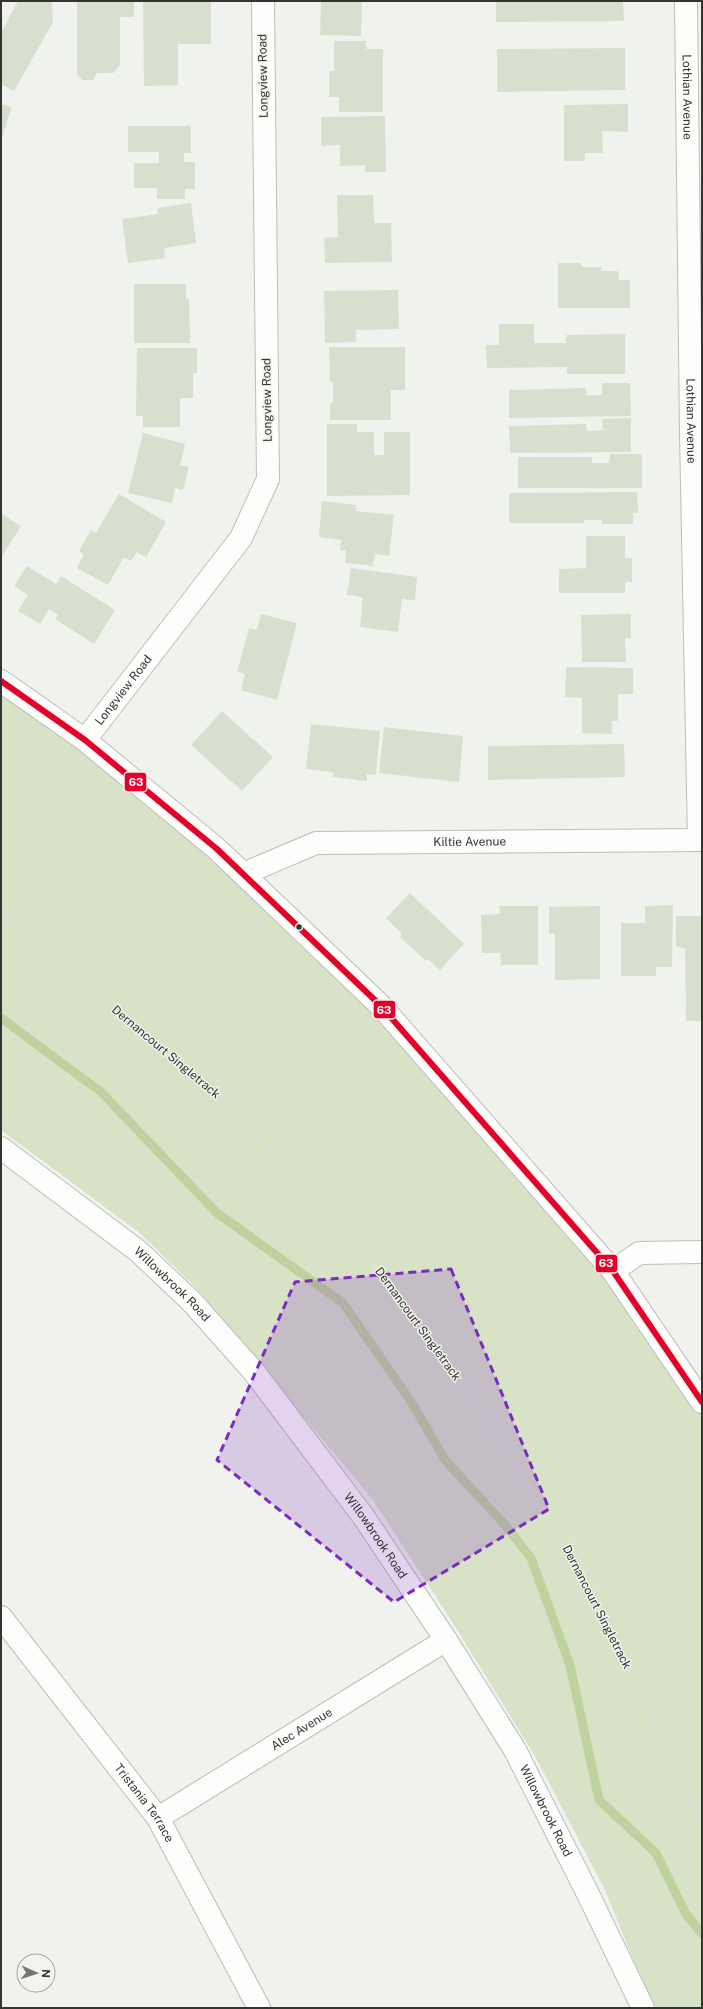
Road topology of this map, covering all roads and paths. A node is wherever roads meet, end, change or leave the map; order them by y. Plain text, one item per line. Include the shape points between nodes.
1 (263, 1) edge
2 (686, 1) edge
3 (696, 433) edge
4 (1, 681) edge
5 (86, 740) junction
6 (700, 840) edge
7 (243, 874) junction
8 (1, 920) edge
9 (1, 1148) edge
10 (702, 1252) edge
11 (613, 1272) junction
12 (702, 1402) edge
13 (1, 1617) edge
14 (446, 1640) junction
15 (158, 1818) junction
16 (702, 1831) edge
17 (259, 2008) edge
18 (643, 2008) edge

1 - 5 street, Longview Road via 268,479 241,538
2 - 3 street, Lothian Avenue
3 - 6 street, Lothian Avenue
4 - 5 street
5 - 7 street via 217,849
6 - 7 street, Kiltie Avenue via 316,844
7 - 11 street via 380,1006
8 - 16 path, Dernancourt Singletrack via 208,1084 381,1272 488,1419 581,1570
9 - 14 street, Willowbrook Road via 138,1251 192,1302 254,1372 363,1516
10 - 11 street via 639,1253
11 - 12 street
13 - 15 street, Tristania Terrace
14 - 15 street, Alec Avenue
14 - 18 street, Willowbrook Road via 515,1750
15 - 17 street, Tristania Terrace

